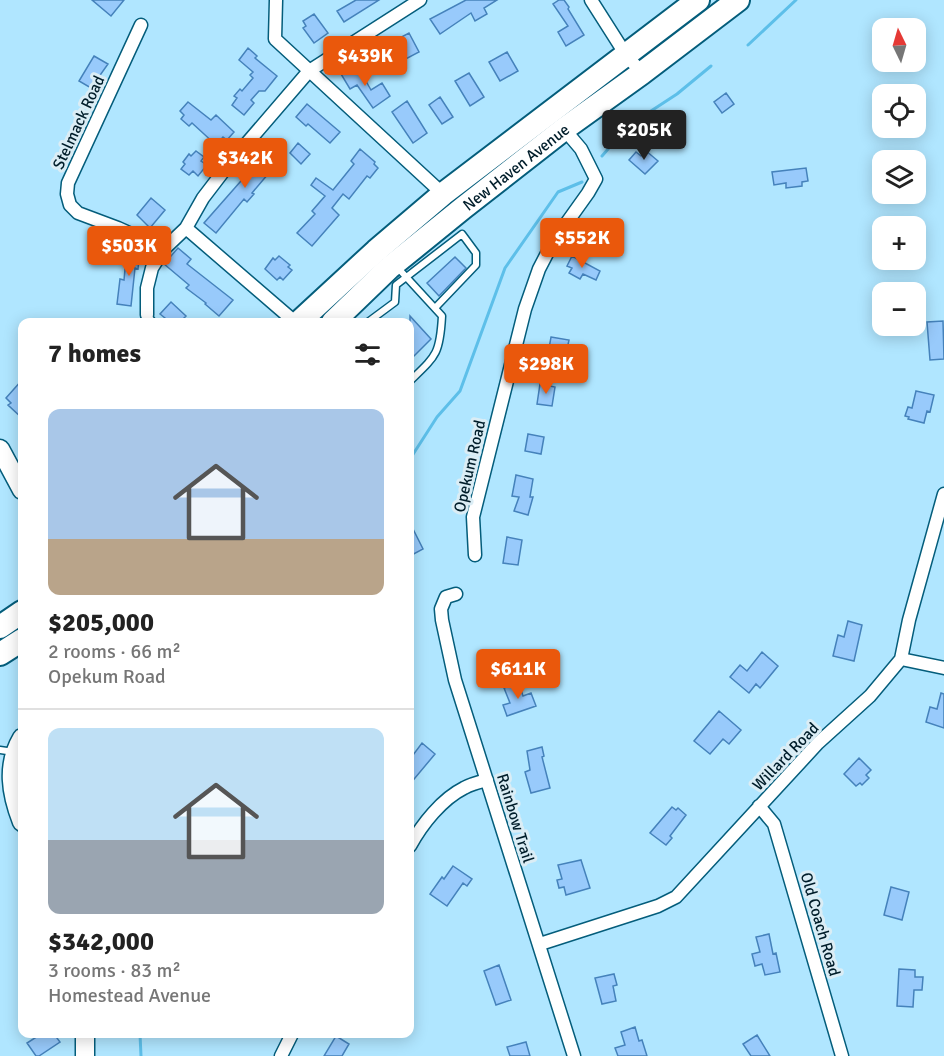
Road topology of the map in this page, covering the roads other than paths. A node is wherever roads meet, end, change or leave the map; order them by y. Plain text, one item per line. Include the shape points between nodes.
1 (276, 0) edge
2 (420, 0) edge
3 (591, 0) edge
4 (698, 0) edge
5 (738, 0) edge
6 (141, 25) dead end
7 (626, 55) junction
8 (309, 71) junction
9 (642, 73) junction
10 (564, 129) junction
11 (443, 194) junction
12 (456, 226) junction
13 (186, 228) junction
14 (164, 249) junction
15 (401, 271) junction
16 (435, 308) junction
17 (150, 318) edge
18 (289, 318) edge
19 (303, 318) edge
20 (338, 318) edge
21 (373, 318) edge
22 (414, 377) edge
23 (0, 450) edge
24 (18, 483) edge
25 (944, 494) edge
26 (475, 555) dead end
27 (456, 594) dead end
28 (18, 615) edge
29 (0, 627) edge
30 (18, 643) edge
31 (0, 654) edge
32 (902, 659) junction
33 (944, 668) edge
34 (13, 746) edge
35 (486, 780) junction
36 (759, 806) junction
37 (18, 810) edge
38 (414, 838) edge
39 (540, 944) junction
40 (85, 1038) edge
41 (290, 1038) edge
42 (86, 1056) edge
43 (281, 1056) edge
44 (574, 1056) edge
45 (842, 1056) edge

1 - 8 street via 275,39
2 - 8 street
3 - 7 street
4 - 7 highway, New Haven Avenue
5 - 9 highway, New Haven Avenue
6 - 14 street, Stelmack Road via 68,183 67,194 70,206 78,213
7 - 9 street
7 - 11 highway, New Haven Avenue
8 - 11 street
8 - 13 street via 229,164
9 - 10 highway, New Haven Avenue
10 - 12 highway, New Haven Avenue
10 - 26 street, Opekum Road via 581,149 596,179 538,269 525,309 473,517
11 - 19 highway, New Haven Avenue
12 - 15 highway, New Haven Avenue
12 - 16 lane via 476,253 476,265
13 - 14 street
13 - 18 street
14 - 17 street via 152,268 147,288
15 - 16 lane
15 - 20 highway, New Haven Avenue
15 - 21 lane via 395,302
16 - 22 lane via 442,316 435,356
23 - 24 main road
25 - 32 street
27 - 35 street, Rainbow Trail via 446,597 441,609 447,651
28 - 29 highway
30 - 31 highway
32 - 33 street
32 - 36 street, Willard Road
34 - 37 main road via 11,774
35 - 38 street via 464,788 444,803
35 - 39 street, Rainbow Trail
36 - 39 street, Willard Road via 676,897
36 - 45 street, Old Coach Road via 774,824
39 - 44 street, Rainbow Trail
40 - 42 main road
41 - 43 street

